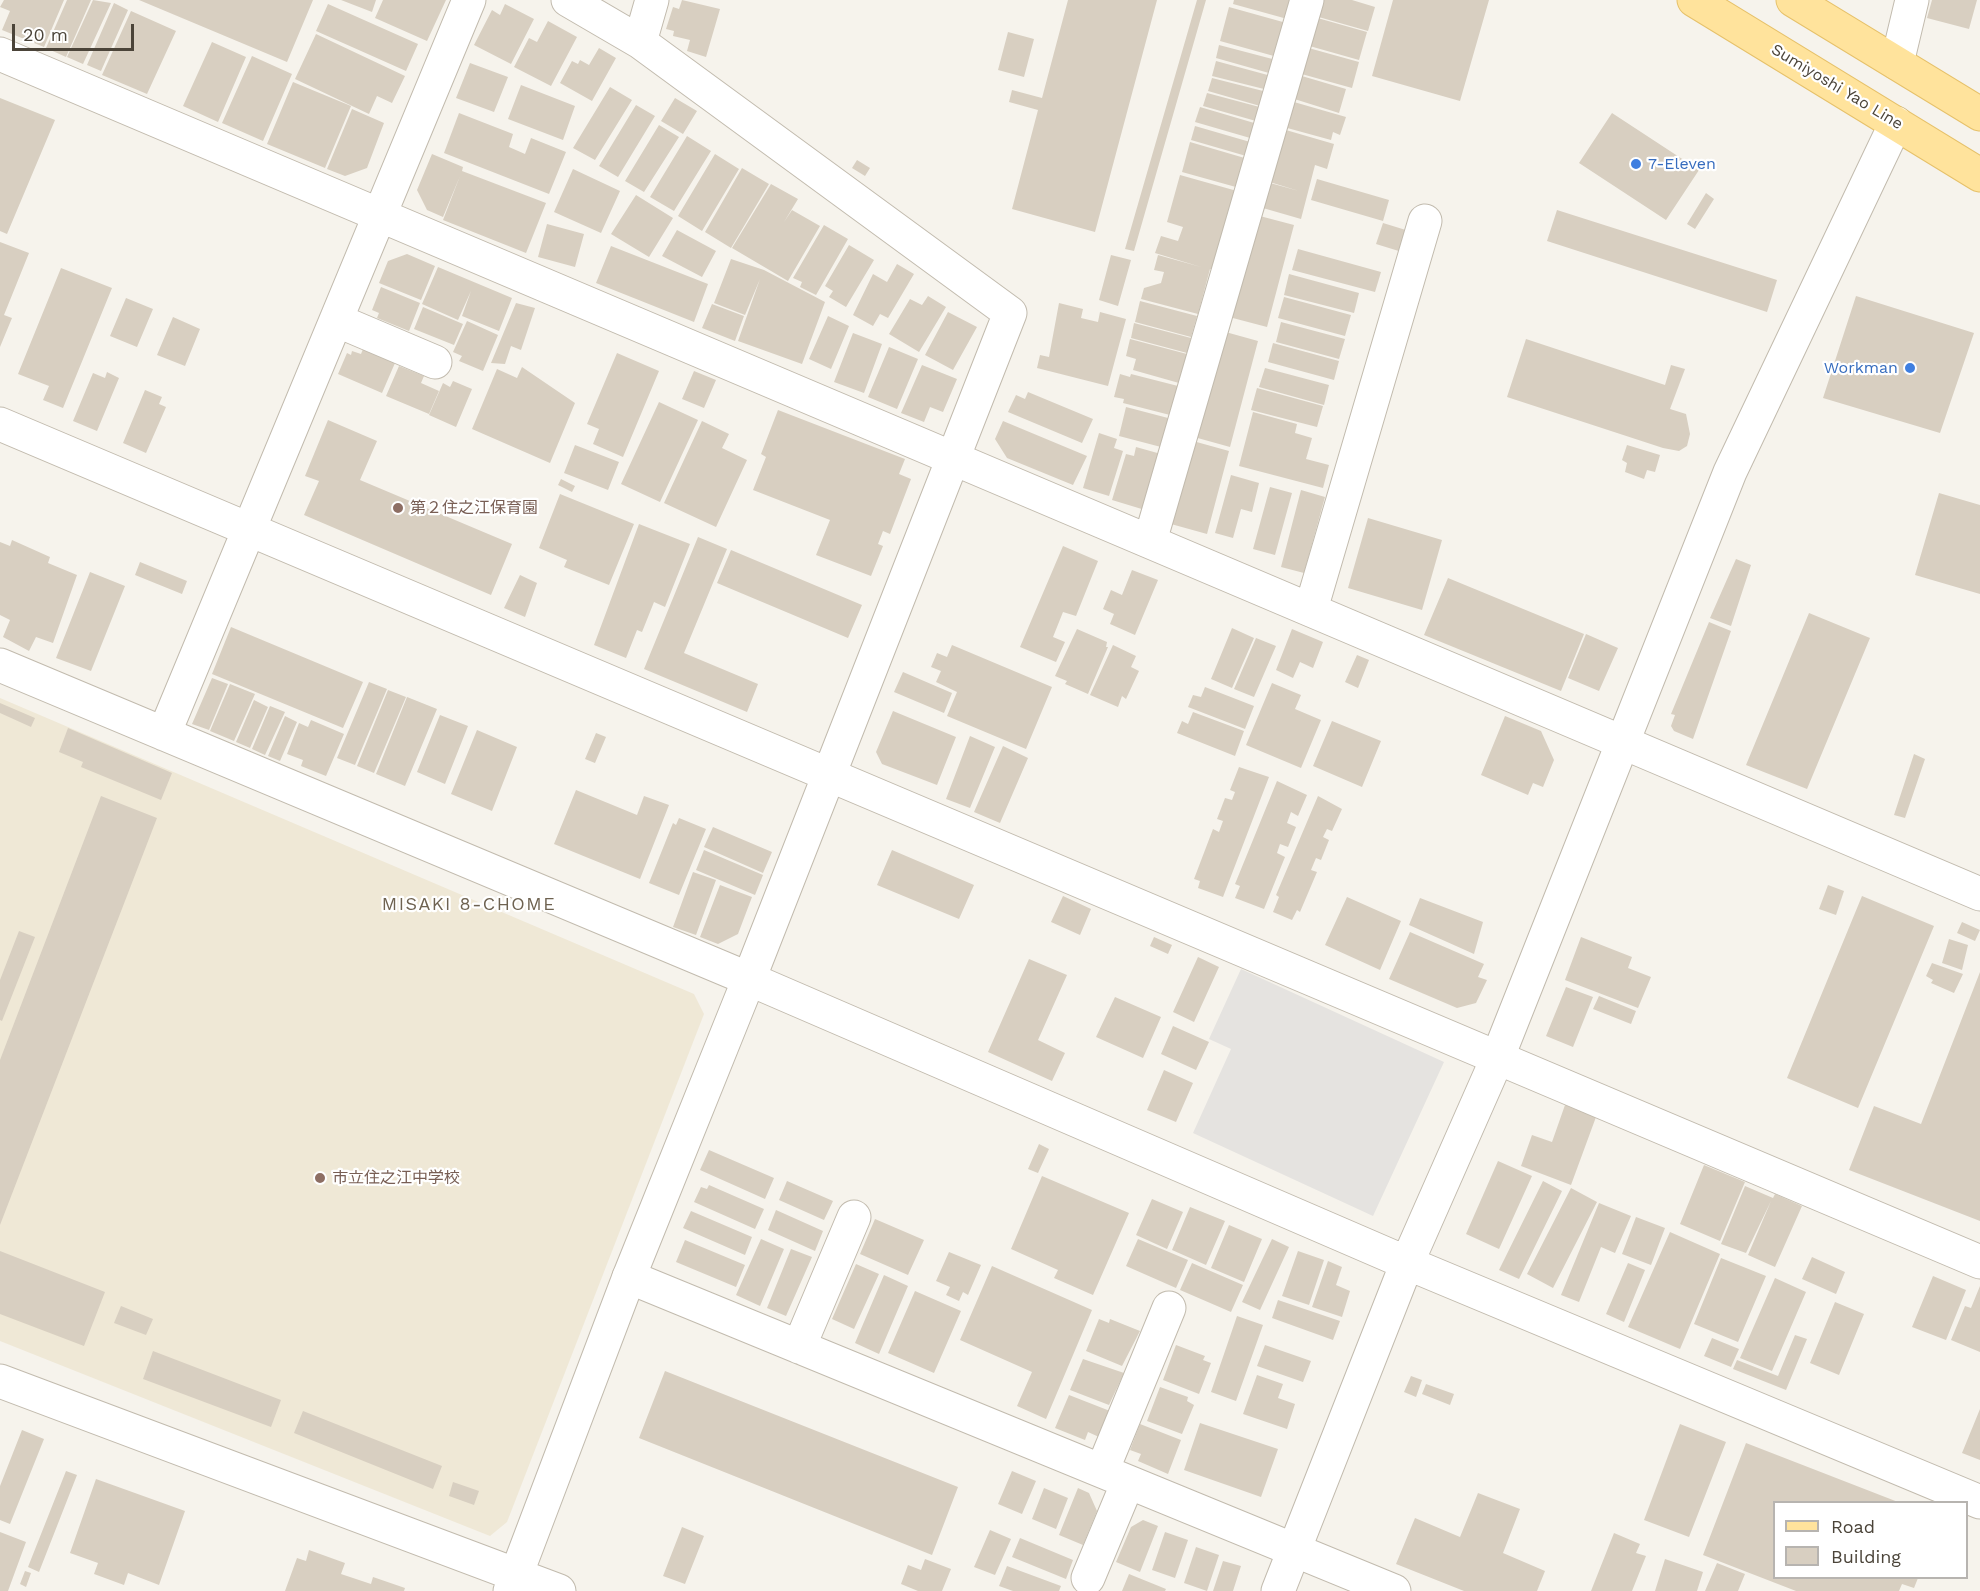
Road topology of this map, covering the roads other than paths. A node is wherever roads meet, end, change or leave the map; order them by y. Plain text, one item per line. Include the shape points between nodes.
1 (469, 0) edge
2 (568, 0) edge
3 (652, 0) edge
4 (1307, 0) edge
5 (1694, 0) edge
6 (1793, 0) edge
7 (1912, 0) edge
8 (640, 42) junction
9 (0, 54) edge
10 (1897, 63) junction
11 (1980, 114) edge
12 (1896, 123) junction
13 (1980, 175) edge
14 (380, 215) junction
15 (1425, 221) dead end
16 (336, 320) junction
17 (435, 362) dead end
18 (0, 424) edge
19 (955, 459) junction
20 (248, 530) junction
21 (1150, 541) junction
22 (1311, 609) junction
23 (0, 665) edge
24 (164, 734) junction
25 (1622, 740) junction
26 (830, 777) junction
27 (1980, 894) edge
28 (749, 979) junction
29 (1497, 1059) junction
30 (854, 1217) dead end
31 (1980, 1262) edge
32 (1407, 1263) junction
33 (629, 1277) junction
34 (1169, 1308) dead end
35 (799, 1347) junction
36 (0, 1381) edge
37 (1115, 1476) junction
38 (1980, 1503) edge
39 (1294, 1550) junction
40 (1088, 1578) dead end
41 (513, 1583) edge
42 (559, 1591) edge
43 (1278, 1591) edge
44 (1394, 1591) edge

1 - 14 street
2 - 8 street
3 - 8 street
4 - 21 street
5 - 12 main road, Sumiyoshi Yao Line
6 - 10 main road
7 - 10 street
8 - 19 street via 1010,313
9 - 14 street
10 - 11 main road
12 - 13 main road, Sumiyoshi Yao Line
12 - 25 street via 1730,472
14 - 16 street
14 - 19 street
15 - 22 street
16 - 17 street
16 - 20 street
18 - 20 street
19 - 21 street
19 - 26 street
20 - 24 street
20 - 26 street
21 - 22 street
22 - 25 street
23 - 24 street
24 - 28 street
25 - 27 street
25 - 29 street
26 - 28 street
26 - 29 street
28 - 32 street
28 - 33 street
29 - 31 street
29 - 32 street
30 - 35 street
32 - 38 street
32 - 39 street
33 - 35 street
33 - 41 street
34 - 37 street
35 - 37 street
36 - 41 street
37 - 39 street
37 - 40 street
39 - 43 street
39 - 44 street
41 - 42 street

